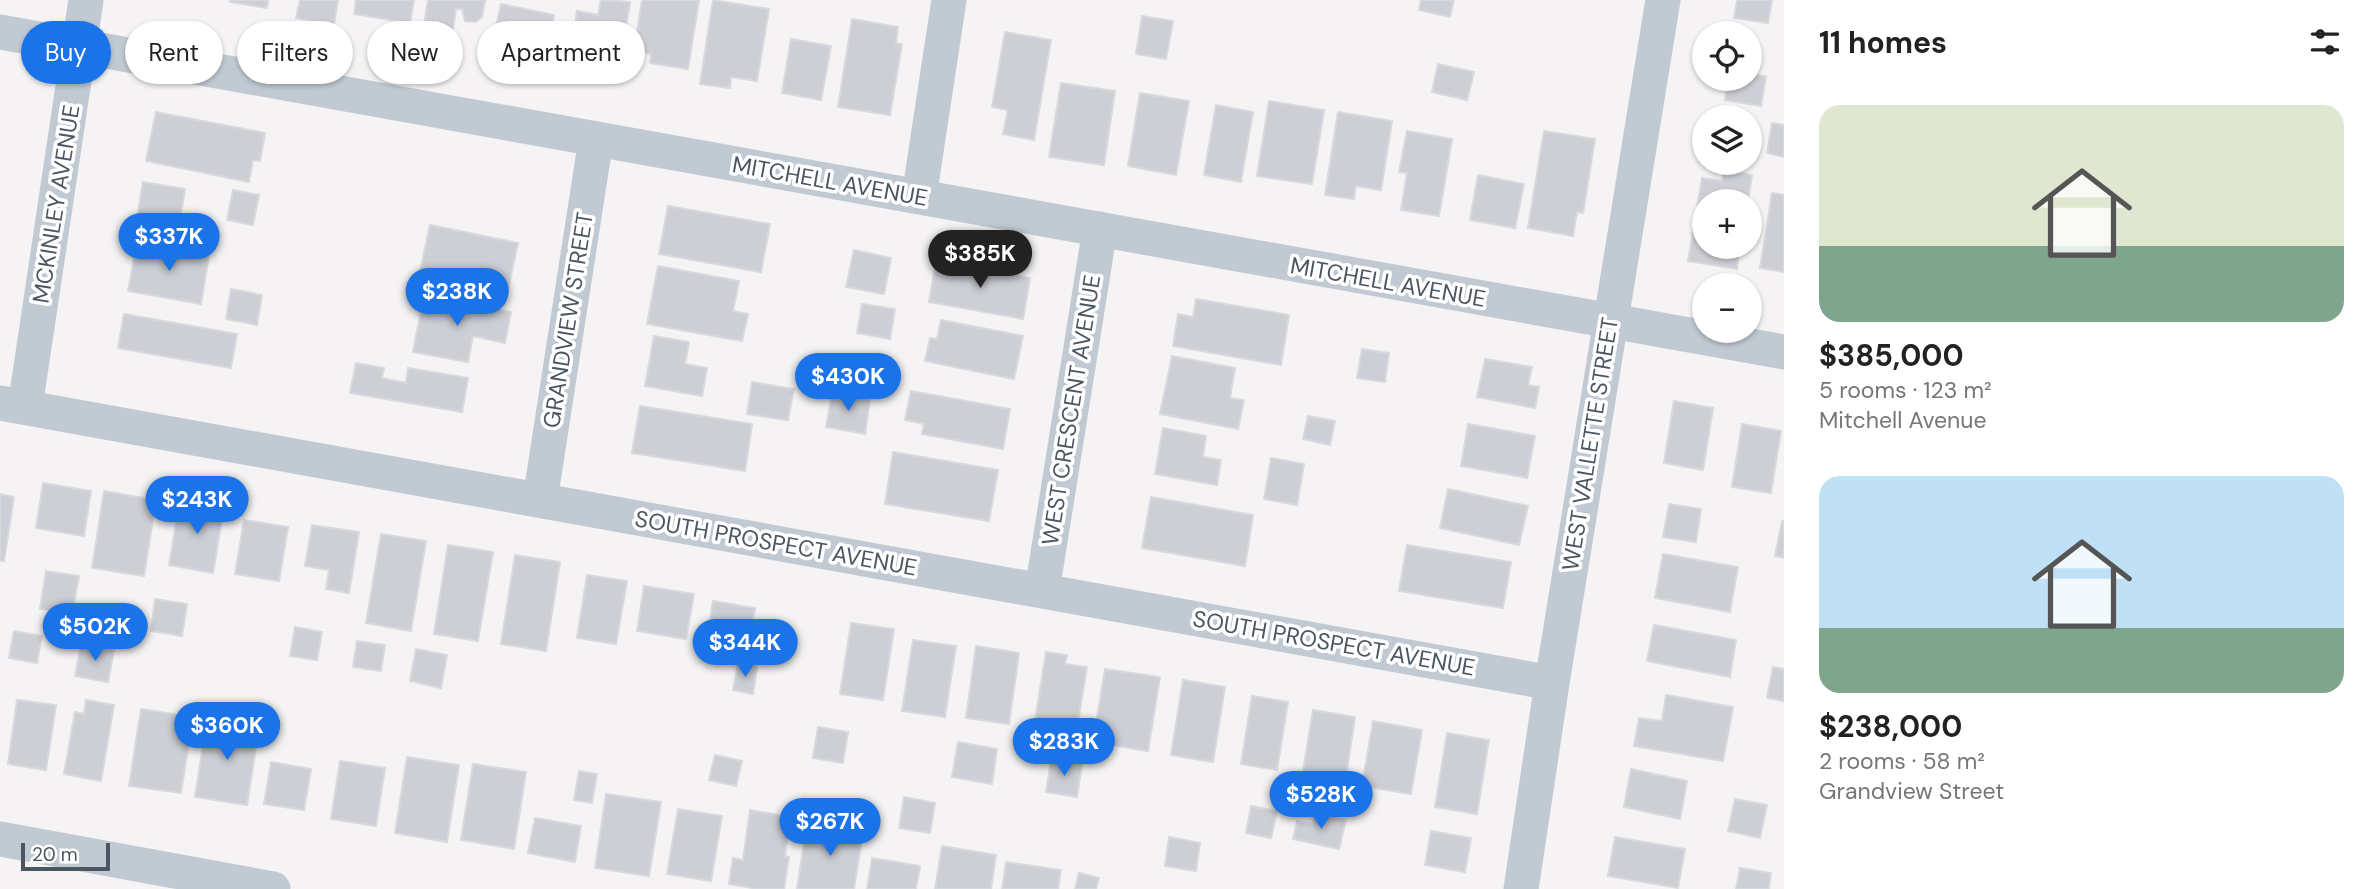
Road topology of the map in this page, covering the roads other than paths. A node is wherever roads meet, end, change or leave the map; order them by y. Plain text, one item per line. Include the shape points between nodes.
1 (86, 0) edge
2 (949, 0) edge
3 (1663, 0) edge
4 (83, 21) edge
5 (0, 32) edge
6 (21, 36) edge
7 (111, 52) edge
8 (72, 84) edge
9 (596, 139) junction
10 (919, 197) junction
11 (1100, 229) junction
12 (1610, 322) junction
13 (1784, 352) edge
14 (12, 405) edge
15 (540, 500) junction
16 (1042, 591) junction
17 (1552, 683) junction
18 (0, 839) edge
19 (273, 889) edge
20 (1521, 889) edge

1 - 4 street, MCKINLEY AVENUE
2 - 10 street
3 - 12 street, WEST VALLETTE STREET
5 - 6 street, MITCHELL AVENUE
7 - 9 street, MITCHELL AVENUE
8 - 14 street, MCKINLEY AVENUE
9 - 10 street, MITCHELL AVENUE
9 - 15 street, GRANDVIEW STREET
10 - 11 street, MITCHELL AVENUE
11 - 12 street, MITCHELL AVENUE
11 - 16 street, WEST CRESCENT AVENUE
12 - 13 street, MITCHELL AVENUE
12 - 17 street, WEST VALLETTE STREET
14 - 15 street, SOUTH PROSPECT AVENUE
15 - 16 street, SOUTH PROSPECT AVENUE
16 - 17 street, SOUTH PROSPECT AVENUE
17 - 20 street, WEST VALLETTE STREET
18 - 19 street

